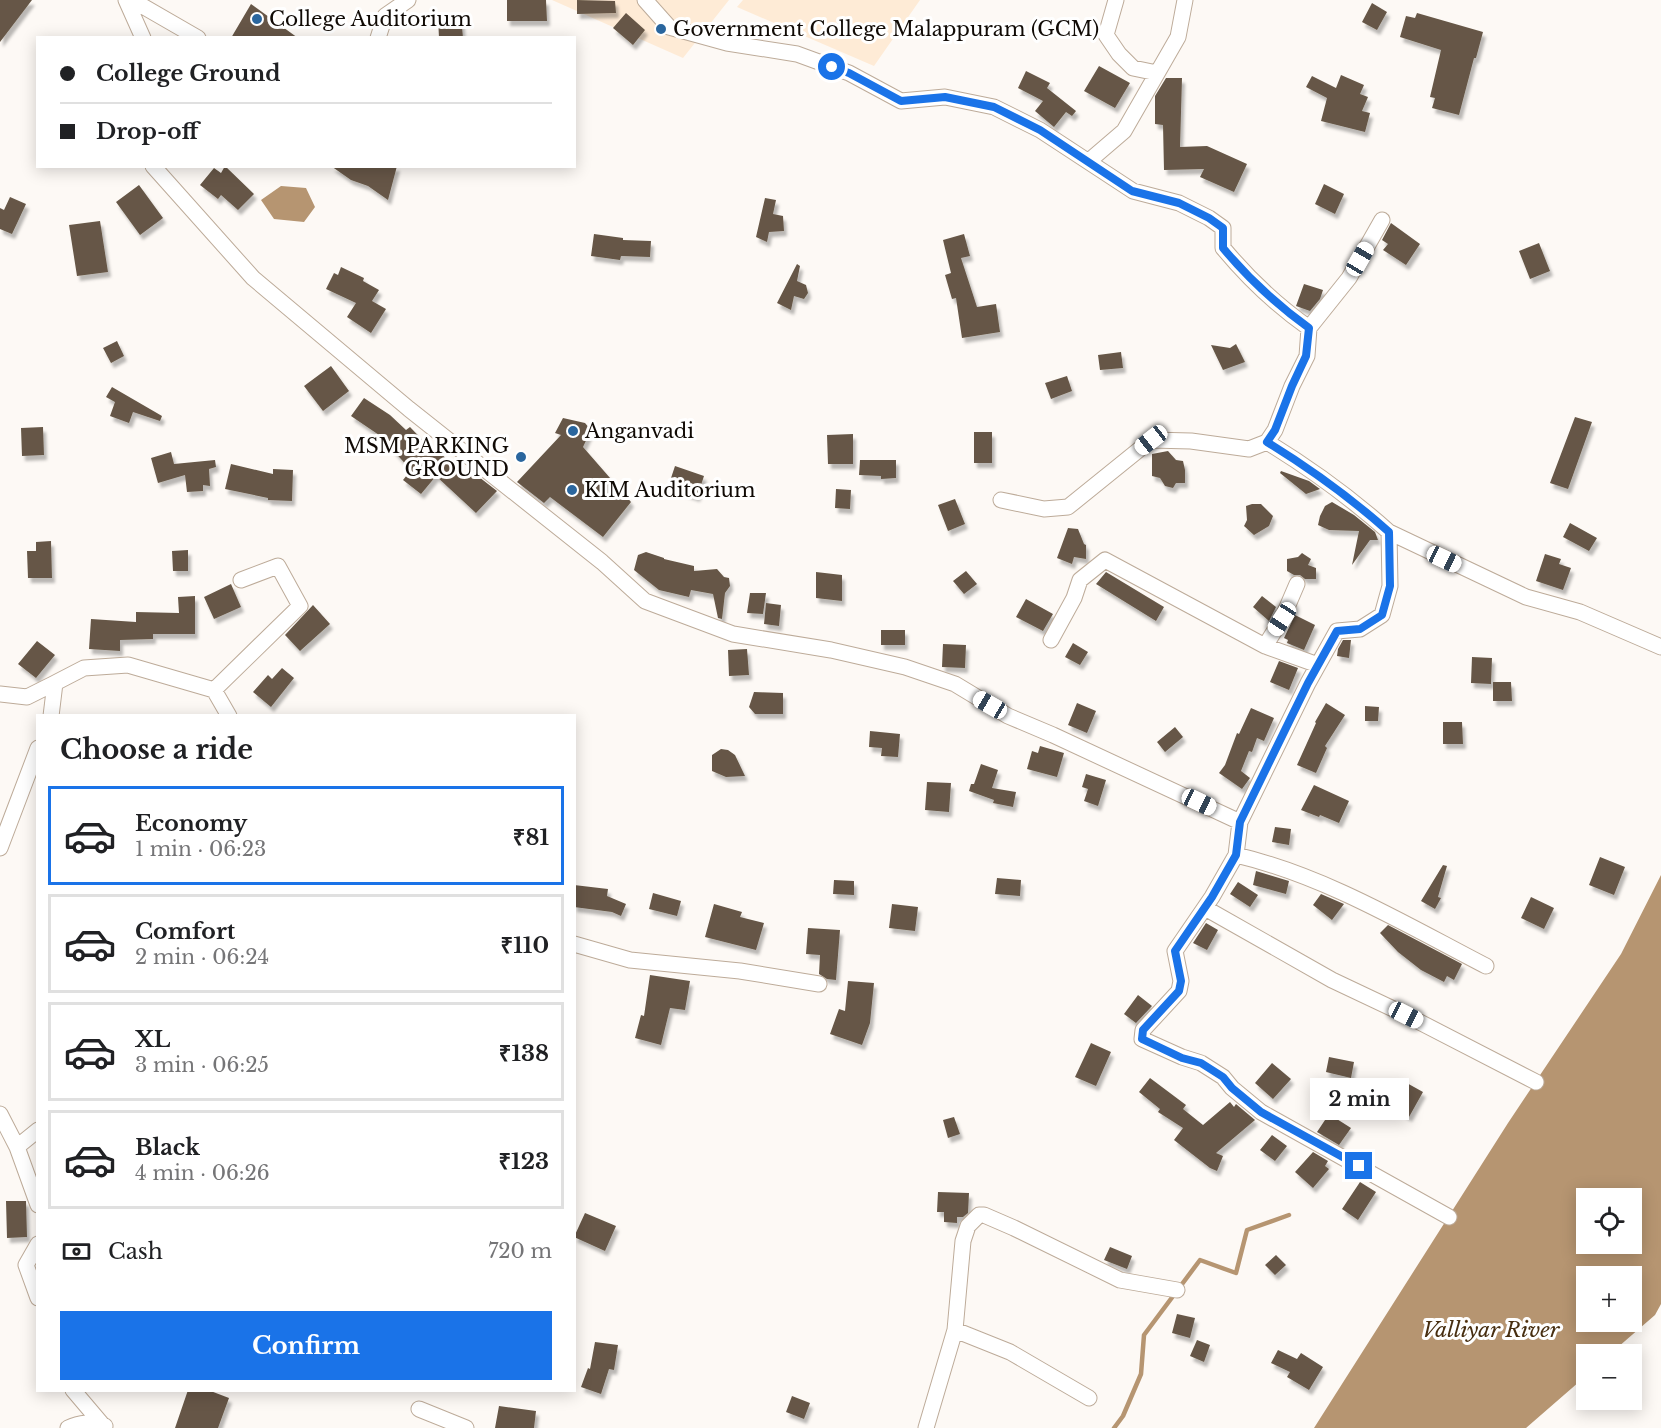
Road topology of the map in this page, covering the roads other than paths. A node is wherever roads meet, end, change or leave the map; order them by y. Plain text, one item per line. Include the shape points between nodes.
1 (126, 0) edge
2 (132, 0) edge
3 (408, 0) edge
4 (645, 0) edge
5 (1116, 0) edge
6 (1185, 0) edge
7 (142, 36) edge
8 (195, 36) edge
9 (379, 36) edge
10 (1157, 73) junction
11 (1089, 161) junction
12 (155, 168) edge
13 (1382, 220) dead end
14 (1309, 328) junction
15 (1267, 442) junction
16 (1001, 500) dead end
17 (1389, 532) junction
18 (241, 580) dead end
19 (1298, 584) dead end
20 (1051, 640) dead end
21 (1265, 646) junction
22 (1661, 647) edge
23 (1318, 666) junction
24 (55, 683) junction
25 (214, 690) junction
26 (0, 694) edge
27 (51, 714) edge
28 (228, 714) edge
29 (36, 753) edge
30 (1240, 822) junction
31 (0, 848) edge
32 (1236, 855) junction
33 (1205, 908) junction
34 (576, 945) edge
35 (1486, 966) dead end
36 (819, 984) dead end
37 (1536, 1082) dead end
38 (0, 1114) edge
39 (36, 1132) edge
40 (17, 1147) junction
41 (36, 1199) edge
42 (1449, 1217) dead end
43 (36, 1248) edge
44 (1177, 1290) dead end
45 (36, 1292) edge
46 (955, 1330) junction
47 (75, 1392) edge
48 (1089, 1398) dead end
49 (419, 1409) dead end
50 (105, 1426) edge
51 (68, 1428) edge
52 (466, 1428) edge
53 (926, 1428) edge

1 - 7 street
2 - 8 street
3 - 9 street via 385,16
4 - 11 street via 669,27 727,43 797,54 849,73 901,101 945,97 994,107
5 - 10 street via 1106,35 1133,68
6 - 10 street via 1178,37
10 - 11 street via 1124,131
11 - 14 street via 1132,191 1179,203 1223,228 1223,248 1246,275
12 - 30 street via 253,278 645,601 733,634 905,667 955,684 1008,716
13 - 14 street via 1348,278
14 - 15 street via 1306,356
15 - 16 street via 1249,449 1151,440 1068,507 1044,509
15 - 17 street via 1310,468
17 - 22 street via 1526,597 1580,612
17 - 23 street via 1390,586 1382,615 1360,629 1337,631
18 - 25 street via 278,566 300,606
19 - 21 street
20 - 21 street via 1080,580 1105,560
21 - 23 street
23 - 30 street
24 - 25 street via 84,668 128,665
24 - 26 street via 27,697
24 - 27 street
25 - 28 street
29 - 31 street
30 - 32 street
32 - 33 street
32 - 35 street via 1268,862 1351,896
33 - 37 street via 1332,980
33 - 42 street via 1175,951 1179,991 1143,1030 1142,1039 1201,1063 1223,1077 1261,1112
34 - 36 street via 630,960
38 - 40 street
39 - 40 street
40 - 41 street
43 - 45 street via 26,1265
44 - 46 street via 1120,1280 979,1215 968,1226 963,1241
46 - 48 street via 1010,1352
46 - 53 street
47 - 50 street
49 - 52 street
50 - 51 street via 76,1424

